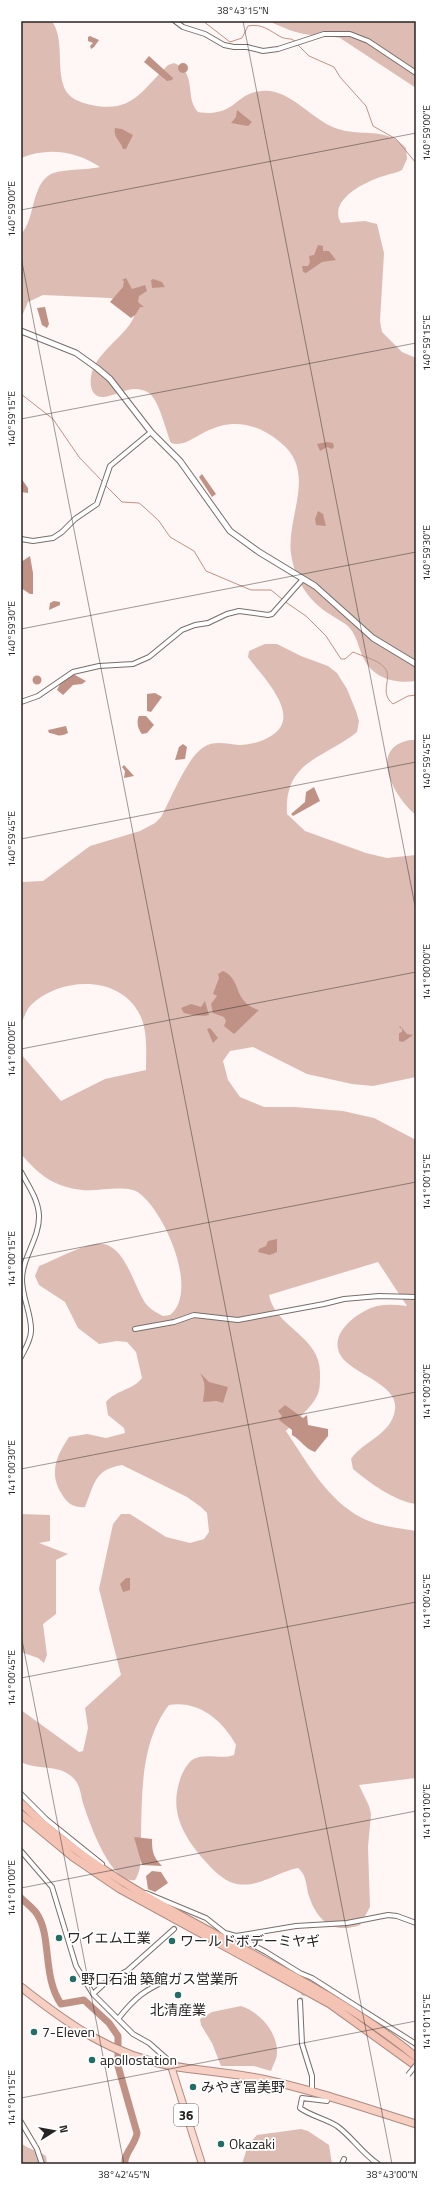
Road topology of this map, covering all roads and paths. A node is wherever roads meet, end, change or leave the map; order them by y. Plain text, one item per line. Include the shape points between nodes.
1 (175, 21) edge
2 (416, 73) edge
3 (21, 331) edge
4 (151, 432) junction
5 (21, 539) edge
6 (303, 579) junction
7 (416, 664) edge
8 (21, 702) edge
9 (21, 1172) edge
10 (416, 1296) edge
11 (135, 1329) dead end
12 (21, 1357) edge
13 (21, 1794) edge
14 (21, 1803) edge
15 (21, 1814) edge
16 (21, 1851) edge
17 (192, 1912) junction
18 (186, 1916) dead end
19 (416, 1923) edge
20 (174, 1929) dead end
21 (236, 1936) junction
22 (171, 1978) dead end
23 (21, 1987) edge
24 (93, 1994) junction
25 (300, 2001) tunnel mouth
26 (118, 2019) junction
27 (416, 2044) edge
28 (416, 2057) edge
29 (416, 2065) edge
30 (170, 2066) junction
31 (408, 2075) dead end
32 (312, 2092) junction
33 (328, 2097) junction
34 (21, 2122) edge
35 (416, 2124) edge
36 (42, 2164) edge
37 (202, 2164) edge
38 (378, 2164) edge

1 - 2 street via 224,45 247,46 265,51 324,34 350,34 368,41
3 - 4 street via 76,353 110,378
4 - 5 street via 110,466 97,504 58,535 37,541
4 - 6 street via 180,461 230,531
6 - 7 street via 315,586 373,638
6 - 8 street via 280,606 268,615 239,611 208,623 189,626 149,658 132,664 79,670 63,677 38,696
9 - 12 street via 35,1199 39,1214 38,1229 22,1280 32,1330
10 - 11 street via 344,1299 238,1320 194,1315 174,1322
13 - 17 street via 46,1819 108,1868 144,1892
14 - 28 highway via 56,1835 102,1870 147,1898 275,1965 334,2000
15 - 29 highway via 73,1857 120,1889 330,2004
16 - 24 street via 52,1887 76,1966
17 - 18 street
17 - 21 street via 206,1918 225,1933
19 - 21 street via 388,1915 347,1923 296,1926
20 - 24 street via 127,1971 105,1983
21 - 27 street
22 - 26 street via 143,1992
23 - 30 highway via 77,2028 113,2048
24 - 26 street
25 - 32 street via 302,2044 312,2076
26 - 30 street via 133,2034 149,2043 166,2058
29 - 31 street, bridge
30 - 32 highway via 261,2078
30 - 37 main road, 36
32 - 33 highway
33 - 35 highway
33 - 38 street via 327,2101 323,2102 302,2098 300,2108 335,2125 365,2155
34 - 36 street via 37,2149

